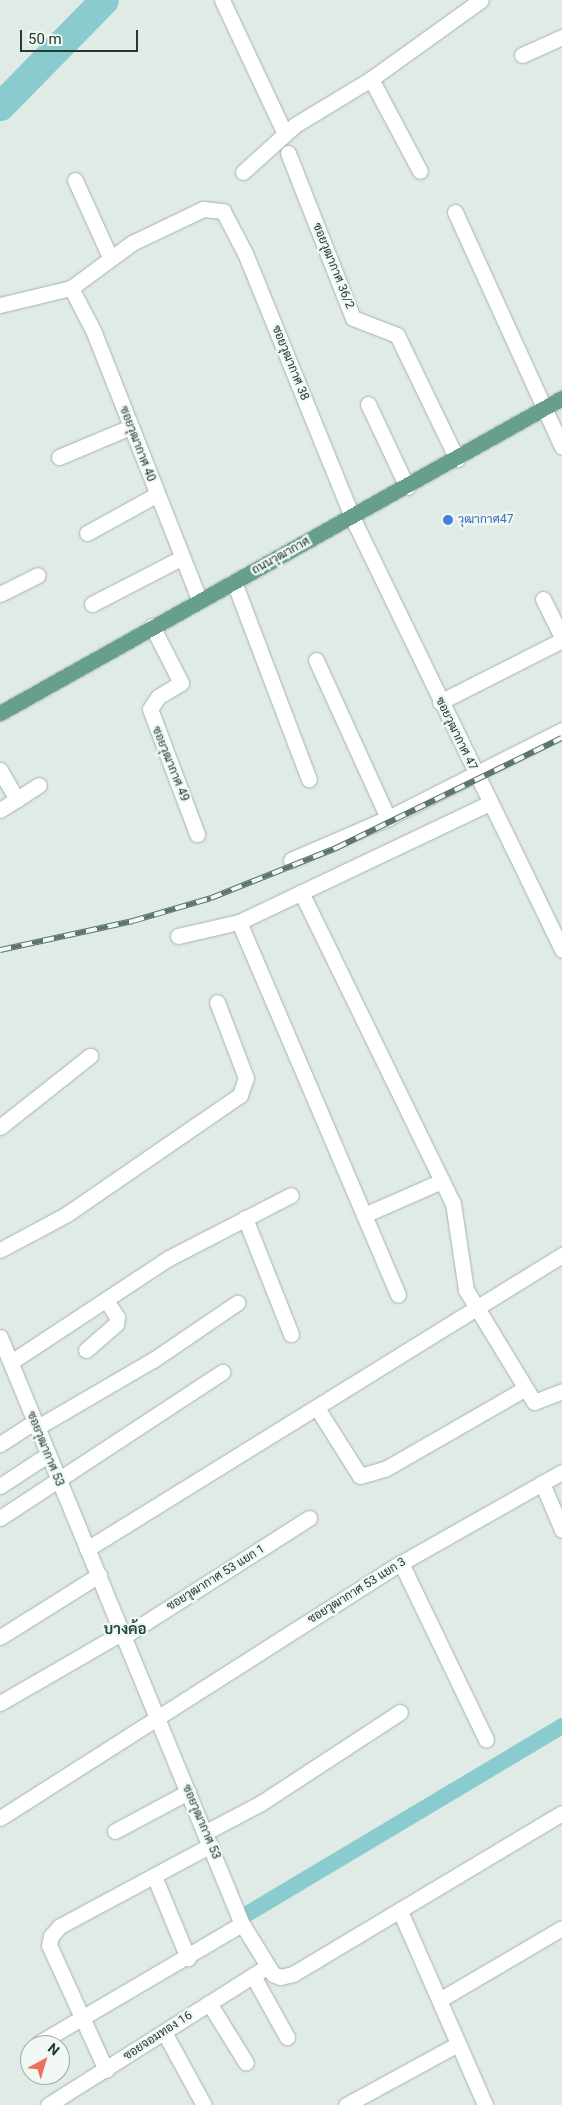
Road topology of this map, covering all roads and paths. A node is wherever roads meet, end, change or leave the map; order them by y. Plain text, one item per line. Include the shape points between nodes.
1 (222, 0) edge
2 (478, 1) edge
3 (562, 37) edge
4 (522, 55) dead end
5 (372, 79) junction
6 (285, 134) junction
7 (288, 154) dead end
8 (420, 171) dead end
9 (243, 172) dead end
10 (75, 180) dead end
11 (455, 212) dead end
12 (110, 257) junction
13 (71, 288) junction
14 (0, 305) edge
15 (562, 398) edge
16 (368, 404) dead end
17 (542, 409) junction
18 (130, 427) junction
19 (562, 448) edge
20 (60, 457) dead end
21 (456, 459) junction
22 (406, 487) junction
23 (156, 496) junction
24 (352, 517) junction
25 (87, 533) dead end
26 (181, 558) junction
27 (38, 575) dead end
28 (234, 582) junction
29 (0, 594) edge
30 (543, 599) dead end
31 (200, 601) junction
32 (92, 604) dead end
33 (152, 626) junction
34 (562, 639) edge
35 (316, 660) dead end
36 (440, 702) junction
37 (0, 713) edge
38 (562, 730) edge
39 (0, 770) edge
40 (476, 774) junction
41 (309, 779) dead end
42 (39, 784) dead end
43 (17, 799) junction
44 (490, 803) junction
45 (0, 810) edge
46 (388, 818) junction
47 (198, 834) dead end
48 (291, 860) dead end
49 (300, 892) junction
50 (239, 922) junction
51 (178, 936) dead end
52 (562, 950) edge
53 (217, 1002) dead end
54 (90, 1056) dead end
55 (0, 1127) edge
56 (442, 1181) junction
57 (291, 1195) dead end
58 (364, 1215) junction
59 (245, 1218) junction
60 (0, 1250) edge
61 (562, 1255) edge
62 (398, 1294) dead end
63 (106, 1300) junction
64 (237, 1303) dead end
65 (476, 1305) junction
66 (291, 1334) dead end
67 (0, 1337) edge
68 (86, 1350) dead end
69 (6, 1360) edge
70 (222, 1372) dead end
71 (524, 1389) junction
72 (562, 1391) edge
73 (316, 1408) junction
74 (35, 1425) junction
75 (0, 1444) edge
76 (47, 1455) junction
77 (562, 1472) edge
78 (58, 1482) junction
79 (542, 1483) junction
80 (0, 1486) edge
81 (0, 1518) edge
82 (309, 1518) dead end
83 (562, 1530) edge
84 (87, 1549) junction
85 (401, 1563) junction
86 (99, 1576) junction
87 (122, 1635) junction
88 (0, 1637) edge
89 (0, 1703) edge
90 (400, 1712) dead end
91 (158, 1719) junction
92 (486, 1740) dead end
93 (188, 1792) junction
94 (562, 1813) edge
95 (0, 1818) edge
96 (115, 1831) dead end
97 (208, 1839) junction
98 (154, 1876) junction
99 (400, 1911) junction
100 (242, 1924) junction
101 (562, 1928) edge
102 (188, 1958) junction
103 (268, 1966) junction
104 (253, 1976) junction
105 (440, 1999) junction
106 (209, 2003) junction
107 (82, 2018) junction
108 (164, 2032) junction
109 (53, 2035) edge
110 (288, 2037) dead end
111 (458, 2044) junction
112 (246, 2063) dead end
113 (106, 2070) junction
114 (48, 2105) edge
115 (204, 2105) edge
116 (346, 2105) edge
117 (485, 2105) edge

1 - 6 street
2 - 5 street
3 - 4 street
5 - 6 street
5 - 8 street
6 - 9 street
7 - 21 street, ซอยวุฒากาศ 36/2 via 353,318 397,335
10 - 12 street
11 - 17 street
12 - 13 street
12 - 24 street, ซอยวุฒากาศ 38 via 204,209 224,211 245,253
13 - 14 street
13 - 18 street, ซอยวุฒากาศ 40 via 93,330
15 - 17 main road, ถนนวุฒากาศ
16 - 22 street
17 - 19 street
17 - 21 main road, ถนนวุฒากาศ
18 - 20 street
18 - 23 street, ซอยวุฒากาศ 40
21 - 22 main road, ถนนวุฒากาศ
22 - 24 main road, ถนนวุฒากาศ
23 - 25 street
23 - 26 street, ซอยวุฒากาศ 40
24 - 28 main road, ถนนวุฒากาศ
24 - 36 street, ซอยวุฒากาศ 47
26 - 31 street, ซอยวุฒากาศ 40
26 - 32 street
27 - 29 street
28 - 31 main road, ถนนวุฒากาศ
28 - 41 street
30 - 34 street
31 - 33 main road, ถนนวุฒากาศ
33 - 37 main road, ถนนวุฒากาศ
33 - 47 street, ซอยวุฒากาศ 49 via 182,682 158,697 150,709
34 - 36 street
35 - 46 street
36 - 40 street, ซอยวุฒากาศ 47
38 - 40 street
39 - 43 street
40 - 44 street, ซอยวุฒากาศ 47
40 - 46 street
42 - 43 street
43 - 45 street
44 - 49 street
44 - 52 street, ซอยวุฒากาศ 47
46 - 48 street
49 - 50 street
49 - 56 street
50 - 51 street
50 - 58 street
53 - 60 street via 246,1078 240,1095 68,1214
54 - 55 street
56 - 58 street
56 - 65 street via 454,1203 462,1282
57 - 59 street
58 - 62 street
59 - 63 street via 169,1258
59 - 66 street
61 - 65 street
63 - 68 street via 116,1317 116,1324
63 - 69 street
64 - 74 street via 154,1360
65 - 71 street
65 - 73 street
67 - 69 street, ซอยวุฒากาศ 53
69 - 74 street, ซอยวุฒากาศ 53
70 - 78 street
71 - 72 street via 539,1402
71 - 73 street via 385,1469 360,1476
73 - 84 street
74 - 75 street
74 - 76 street, ซอยวุฒากาศ 53
76 - 78 street, ซอยวุฒากาศ 53
76 - 80 street
77 - 79 street, ซอยวุฒากาศ 53 แยก 3
78 - 81 street
78 - 84 street, ซอยวุฒากาศ 53
79 - 83 street
79 - 85 street, ซอยวุฒากาศ 53 แยก 3
82 - 87 street, ซอยวุฒากาศ 53 แยก 1
84 - 86 street, ซอยวุฒากาศ 53
85 - 91 street, ซอยวุฒากาศ 53 แยก 3
85 - 92 street
86 - 87 street, ซอยวุฒากาศ 53
86 - 88 street
87 - 89 street, ซอยวุฒากาศ 53 แยก 1
87 - 91 street, ซอยวุฒากาศ 53
90 - 97 street
91 - 93 street, ซอยวุฒากาศ 53
91 - 95 street, ซอยวุฒากาศ 53 แยก 3
93 - 96 street
93 - 97 street, ซอยวุฒากาศ 53
94 - 99 street
97 - 98 street
97 - 100 street, ซอยวุฒากาศ 53
98 - 102 street
98 - 107 street via 60,1926 51,1936 49,1944
99 - 103 street via 293,1974 280,1977
99 - 105 street
100 - 102 street
100 - 103 street, ซอยวุฒากาศ 53
101 - 105 street
102 - 107 street
103 - 104 street, ซอยจอมทอง 16
104 - 106 street, ซอยจอมทอง 16
104 - 110 street
105 - 111 street
106 - 108 street, ซอยจอมทอง 16
106 - 112 street
107 - 109 street
107 - 113 street
108 - 113 street, ซอยจอมทอง 16
108 - 115 street
111 - 116 street
111 - 117 street
113 - 114 street, ซอยจอมทอง 16

